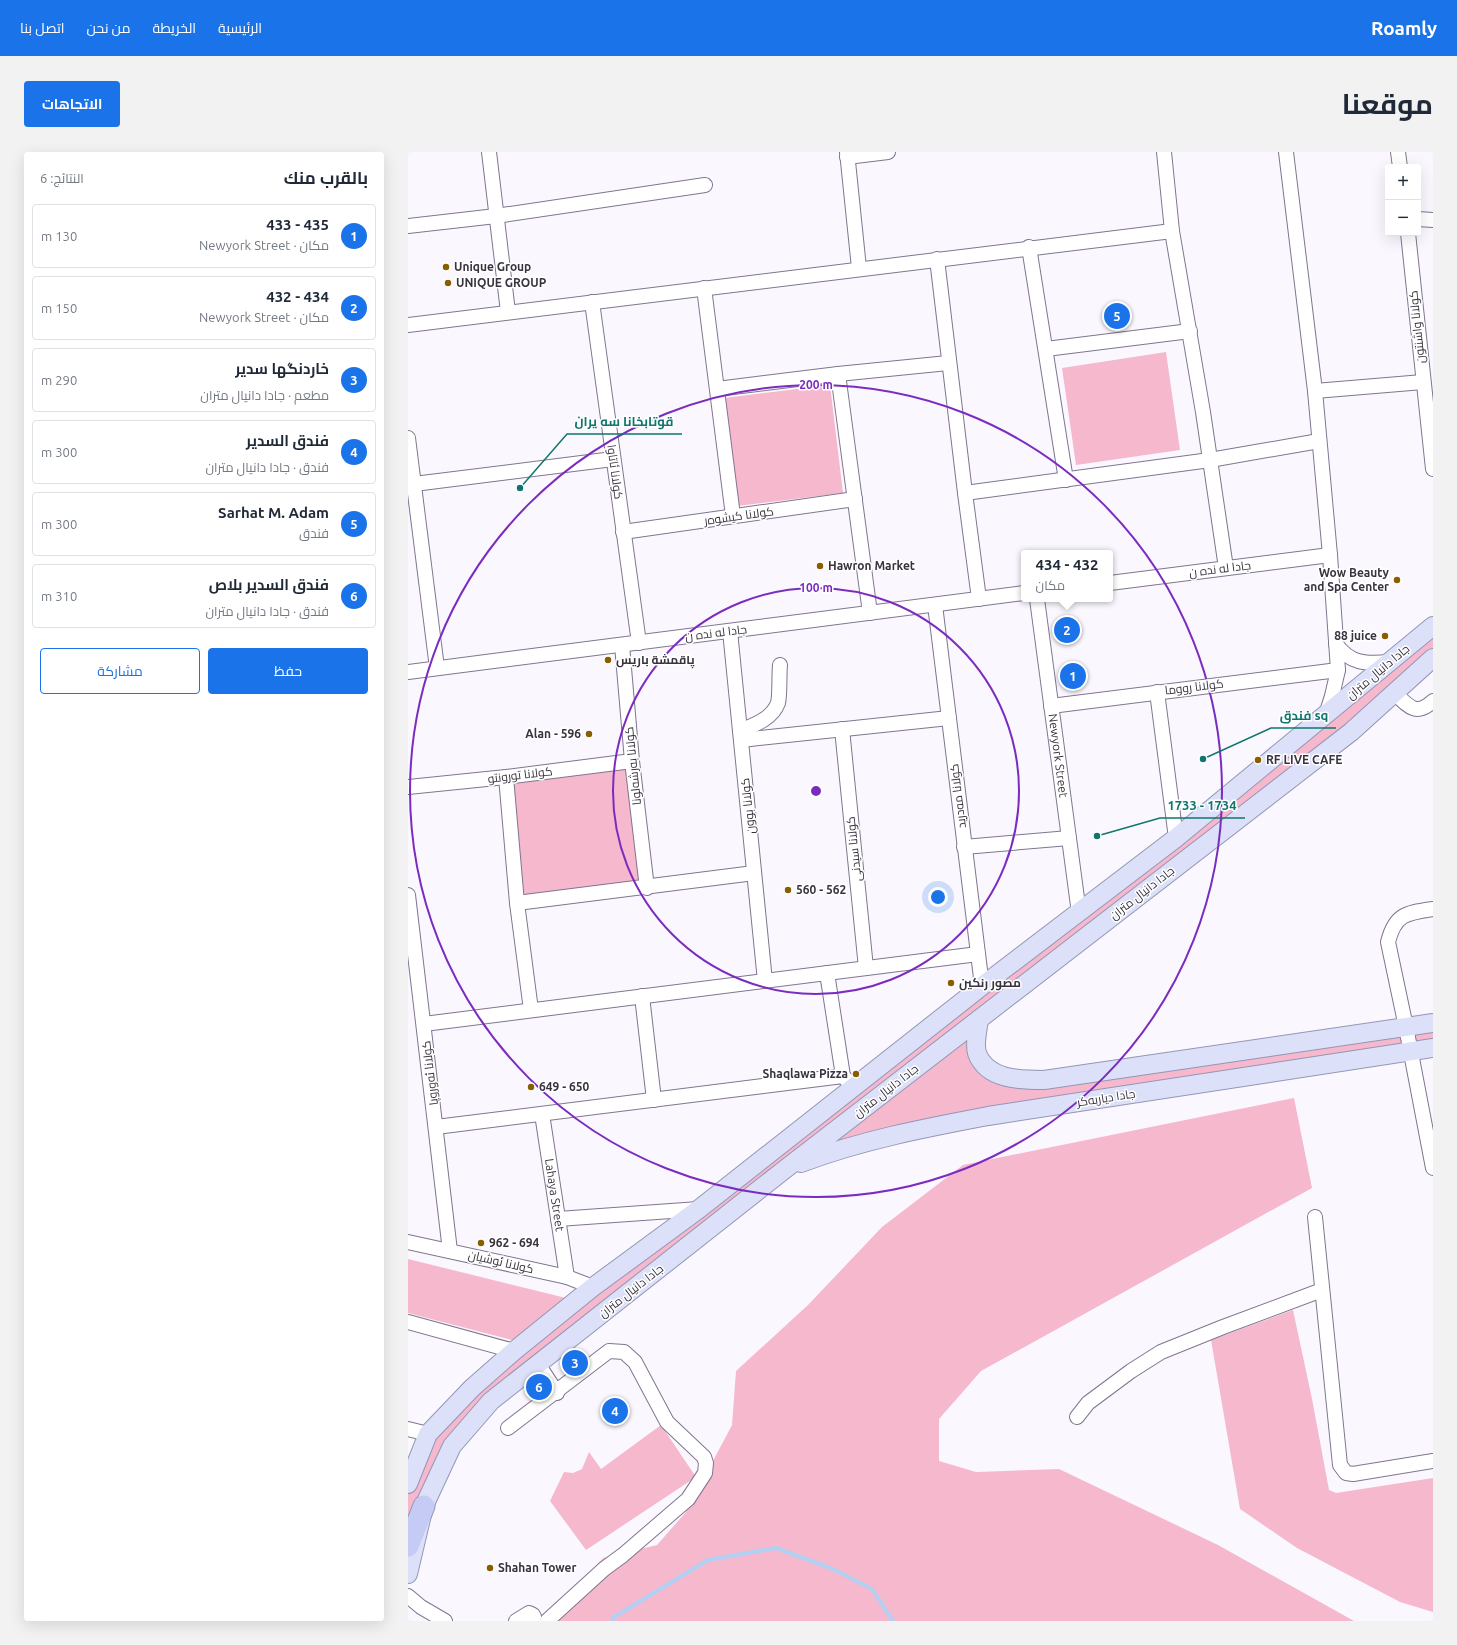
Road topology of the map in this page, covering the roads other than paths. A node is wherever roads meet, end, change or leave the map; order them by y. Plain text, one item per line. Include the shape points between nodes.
1 (489, 152) edge
2 (888, 152) edge
3 (1164, 152) edge
4 (1286, 152) edge
5 (1398, 152) edge
6 (847, 154) edge
7 (1400, 164) edge
8 (705, 185) dead end
9 (496, 216) junction
10 (1421, 219) edge
11 (1433, 220) edge
12 (408, 226) edge
13 (1172, 231) junction
14 (1408, 236) edge
15 (1029, 247) junction
16 (937, 259) junction
17 (858, 268) junction
18 (704, 288) junction
19 (592, 302) junction
20 (508, 312) junction
21 (408, 324) edge
22 (1190, 331) junction
23 (1046, 349) junction
24 (948, 363) junction
25 (838, 374) junction
26 (1423, 382) junction
27 (717, 389) junction
28 (1315, 391) junction
29 (408, 438) edge
30 (1319, 441) junction
31 (614, 459) junction
32 (1210, 460) junction
33 (1433, 468) edge
34 (1066, 480) junction
35 (414, 484) junction
36 (964, 493) junction
37 (855, 499) junction
38 (732, 516) junction
39 (623, 532) junction
40 (1330, 555) junction
41 (1226, 568) junction
42 (1113, 583) edge
43 (1021, 593) edge
44 (979, 598) junction
45 (1037, 602) edge
46 (935, 605) junction
47 (870, 613) junction
48 (1433, 626) edge
49 (730, 631) junction
50 (639, 642) junction
51 (1336, 644) junction
52 (622, 645) junction
53 (1433, 658) edge
54 (1389, 662) junction
55 (780, 665) dead end
56 (437, 668) junction
57 (1338, 670) junction
58 (408, 672) edge
59 (1157, 692) junction
60 (1395, 693) junction
61 (1433, 701) edge
62 (1051, 706) junction
63 (1326, 715) junction
64 (949, 718) junction
65 (842, 729) junction
66 (741, 736) junction
67 (632, 761) junction
68 (506, 777) junction
69 (408, 787) edge
70 (1069, 838) junction
71 (1176, 838) junction
72 (964, 847) junction
73 (754, 873) junction
74 (647, 888) junction
75 (408, 895) edge
76 (517, 903) junction
77 (1433, 909) edge
78 (1079, 913) junction
79 (978, 954) junction
80 (866, 968) junction
81 (827, 973) junction
82 (412, 975) edge
83 (765, 981) junction
84 (982, 986) junction
85 (642, 996) junction
86 (531, 1010) junction
87 (979, 1019) junction
88 (1433, 1023) edge
89 (424, 1024) junction
90 (1406, 1027) junction
91 (1433, 1048) edge
92 (1411, 1051) junction
93 (848, 1082) junction
94 (654, 1100) junction
95 (542, 1114) junction
96 (436, 1127) junction
97 (1432, 1159) edge
98 (784, 1170) junction
99 (699, 1209) junction
100 (1315, 1217) dead end
101 (558, 1218) junction
102 (408, 1242) edge
103 (450, 1251) junction
104 (567, 1277) junction
105 (593, 1287) junction
106 (1322, 1290) junction
107 (553, 1319) junction
108 (408, 1322) edge
109 (570, 1339) junction
110 (514, 1351) junction
111 (538, 1364) junction
112 (557, 1393) junction
113 (1077, 1417) dead end
114 (508, 1428) dead end
115 (408, 1429) edge
116 (428, 1434) junction
117 (1433, 1461) edge
118 (408, 1484) edge
119 (424, 1506) junction
120 (408, 1546) edge
121 (408, 1574) edge
122 (408, 1596) edge
123 (445, 1621) edge
124 (516, 1621) edge
125 (531, 1621) edge
126 (547, 1621) edge

1 - 9 street
2 - 6 street
3 - 13 street
4 - 28 street
5 - 7 street
6 - 17 street
8 - 9 street
9 - 12 street
9 - 20 street
10 - 11 street
13 - 15 street
13 - 22 street
14 - 26 street, كولانا واشنتون
15 - 16 street
15 - 23 street
16 - 17 street
16 - 24 street
17 - 18 street
18 - 19 street
18 - 27 street
19 - 20 street
19 - 31 street, كولانا ئاتاوا
20 - 21 street
22 - 23 street
22 - 32 street
23 - 34 street
24 - 25 street
24 - 36 street
25 - 27 street
25 - 37 street
26 - 28 street
26 - 33 street, كولانا واشنتون
27 - 38 street
28 - 30 street
29 - 35 street
30 - 32 street
30 - 40 street
31 - 35 street
31 - 39 street, كولانا ئاتاوا
32 - 34 street
32 - 41 street
34 - 36 street
35 - 56 street
36 - 44 street
37 - 38 street, كولانا كیشوه‌ر
37 - 47 street
38 - 39 street, كولانا كیشوه‌ر
39 - 50 street, كولانا ئاتاوا
40 - 41 street, جادا له نده ن
40 - 51 street
41 - 42 street, جادا له نده ن
43 - 44 street, جادا له نده ن
44 - 46 street, جادا له نده ن
45 - 62 street, Newyork Street
46 - 47 street, جادا له نده ن
46 - 64 street, كولانا مه‌درید
47 - 49 street, جادا له نده ن
48 - 54 main road, جادا دانيال متران
49 - 50 street, جادا له نده ن
49 - 66 street, كولانا بوون
50 - 52 street, جادا له نده ن
51 - 54 street via 1353,660 1365,663
51 - 57 street
52 - 56 street, جادا له نده ن
52 - 67 street, كولانا به‌رشه‌لونا
53 - 60 main road, جادا دانيال متران
54 - 63 main road, جادا دانيال متران
55 - 66 street via 778,703 769,716
56 - 58 street, جادا له نده ن
57 - 59 street, كولانا رووما
57 - 63 street
59 - 62 street, كولانا رووما
59 - 71 street
60 - 61 street via 1414,709 1424,708
60 - 87 main road, جادا دانيال متران via 1351,732
62 - 70 street, Newyork Street
63 - 71 main road, جادا دانيال متران
64 - 65 street
64 - 72 street, كولانا مه‌درید
65 - 66 street
65 - 80 street, كولانا سيدنى
66 - 73 street, كولانا بوون
67 - 68 street, كولانا تورونتو
67 - 74 street, كولانا به‌رشه‌لونا
68 - 69 street, كولانا تورونتو
68 - 76 street
70 - 72 street
70 - 78 street, Newyork Street
71 - 78 main road, جادا دانيال متران
72 - 79 street, كولانا مه‌درید
73 - 74 street
73 - 83 street, كولانا بوون
74 - 76 street
75 - 82 street, كولانا ئه‌وروپا
76 - 86 street
77 - 90 street via 1410,912 1399,919 1391,930 1388,942
78 - 84 main road, جادا دانيال متران
79 - 80 street
79 - 84 street, كولانا مه‌درید
80 - 81 street
81 - 83 street
81 - 93 street
82 - 89 street, كولانا ئه‌وروپا
83 - 85 street
84 - 93 main road, جادا دانيال متران
85 - 86 street
85 - 94 street
86 - 89 street
87 - 90 main road via 977,1051 983,1065 995,1073 1026,1080 1044,1080
87 - 98 main road, جادا دانيال متران
88 - 90 main road
89 - 96 street, كولانا ئه‌وروپا
90 - 92 street
91 - 92 main road, جادا دیاربه‌كر
92 - 97 street
92 - 98 main road, جادا دیاربه‌كر via 918,1129 854,1145
93 - 94 street
93 - 99 main road, جادا دانيال متران
94 - 95 street
95 - 96 street
95 - 101 street, Lahaya Street
96 - 103 street, كولانا ئه‌وروپا
98 - 109 main road, جادا دانيال متران
99 - 101 street
99 - 105 main road, جادا دانيال متران
100 - 106 street
101 - 104 street, Lahaya Street
102 - 103 street, كولانا ئوشيان
103 - 104 street, كولانا ئوشيان
104 - 105 street, كولانا ئوشيان
105 - 107 main road, جادا دانيال متران
106 - 113 street via 1161,1352 1131,1370 1088,1403
106 - 117 street via 1340,1465 1346,1473 1353,1474
107 - 109 main road
107 - 110 main road, جادا دانيال متران
108 - 110 street
109 - 111 main road, جادا دانيال متران
110 - 116 main road, جادا دانيال متران via 472,1388
111 - 112 street
111 - 119 main road, جادا دانيال متران via 492,1400 452,1446
112 - 114 street
112 - 126 street via 610,1351 624,1352 635,1362 667,1422 704,1457 706,1463 705,1473 688,1499 604,1569
115 - 116 street
116 - 118 main road, جادا دانيال متران
119 - 120 highway
119 - 121 main road, جادا دانيال متران
122 - 123 street
124 - 125 street via 529,1613 534,1618

